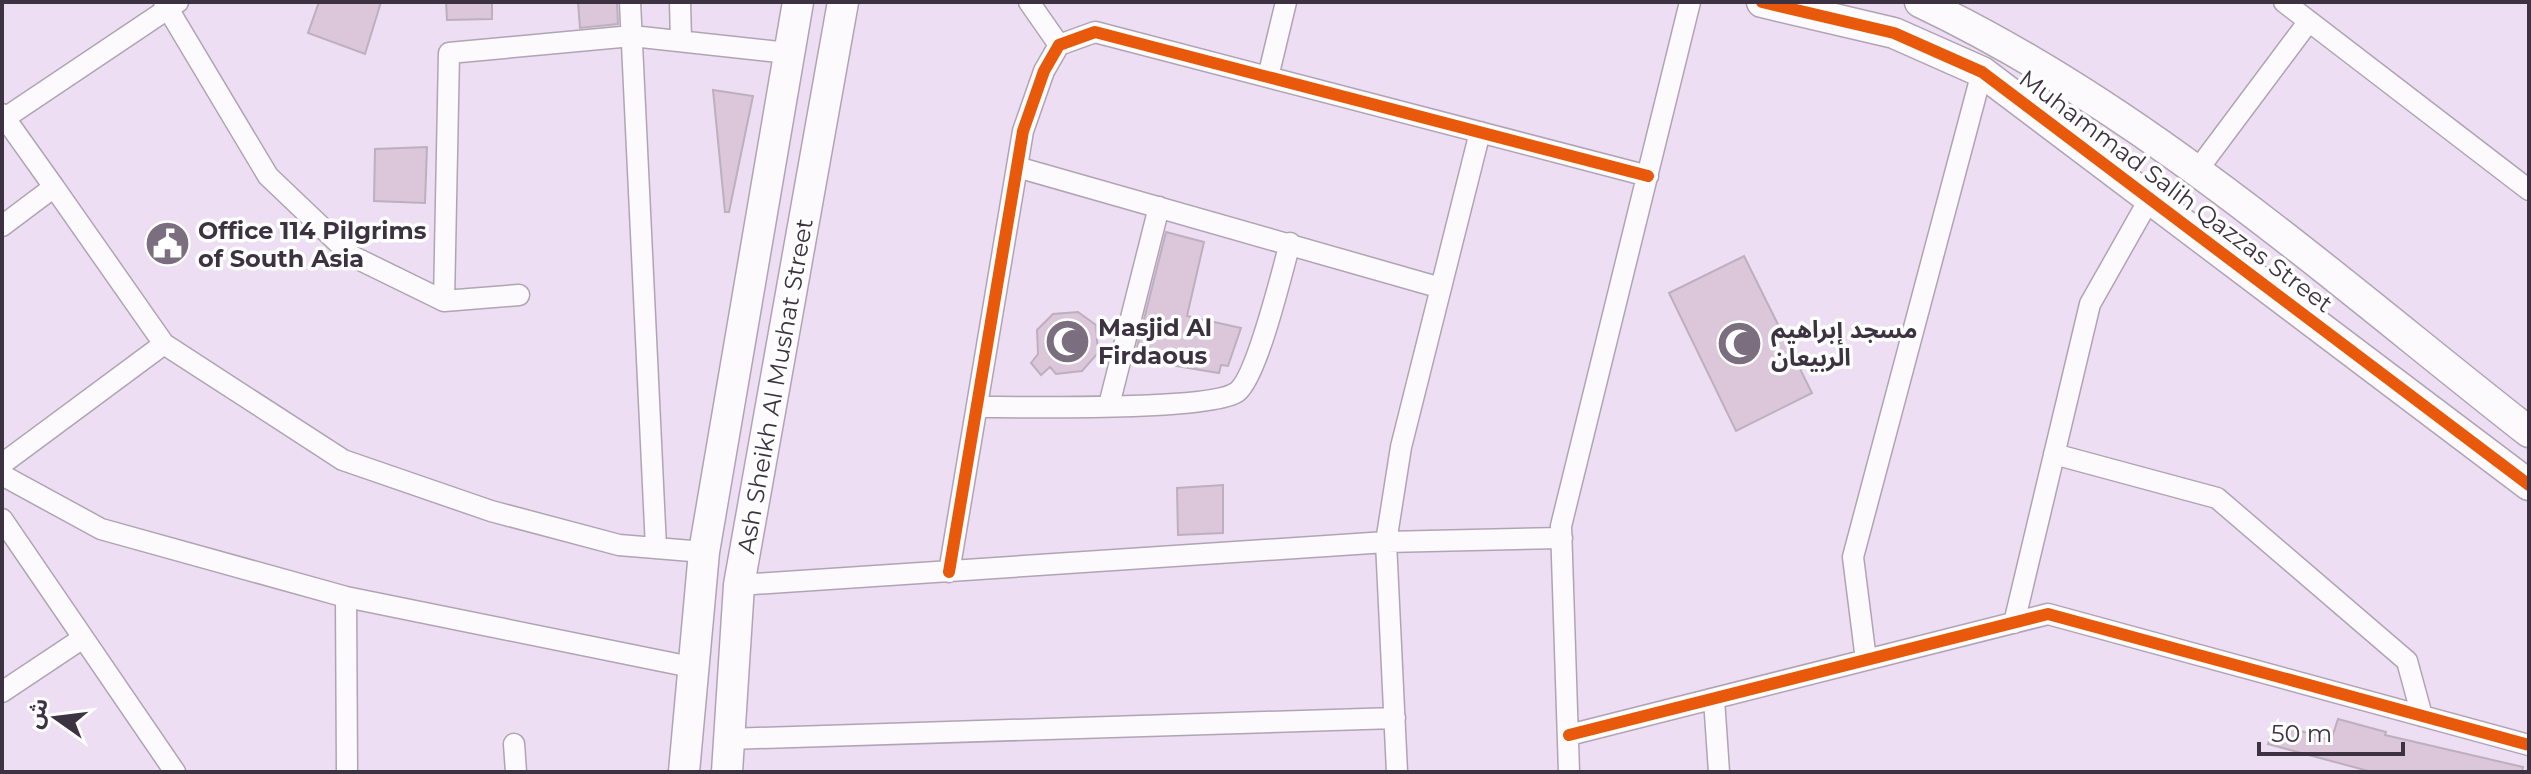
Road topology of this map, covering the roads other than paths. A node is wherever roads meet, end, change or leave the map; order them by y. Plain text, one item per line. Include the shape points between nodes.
1 (630, 2) edge
2 (670, 2) edge
3 (798, 2) edge
4 (843, 2) edge
5 (1029, 2) edge
6 (1286, 2) edge
7 (1690, 2) edge
8 (1762, 2) edge
9 (1920, 2) edge
10 (2284, 2) edge
11 (170, 4) edge
12 (2309, 21) junction
13 (680, 22) edge
14 (632, 36) junction
15 (1059, 45) junction
16 (788, 53) junction
17 (1982, 72) junction
18 (1268, 77) junction
19 (4, 116) edge
20 (1480, 132) junction
21 (1017, 167) junction
22 (2196, 172) junction
23 (1648, 176) junction
24 (54, 187) junction
25 (2529, 190) edge
26 (2150, 198) junction
27 (1159, 207) junction
28 (2, 226) edge
29 (1290, 243) junction
30 (1441, 288) junction
31 (519, 295) dead end
32 (444, 301) junction
33 (164, 344) junction
34 (1109, 405) junction
35 (977, 407) junction
36 (2529, 432) edge
37 (2054, 454) junction
38 (2, 464) edge
39 (2, 475) edge
40 (2529, 485) edge
41 (2, 519) edge
42 (1562, 538) junction
43 (1386, 542) junction
44 (656, 548) junction
45 (704, 552) junction
46 (949, 572) junction
47 (739, 585) junction
48 (346, 597) junction
49 (2014, 623) junction
50 (83, 638) junction
51 (1866, 660) junction
52 (691, 667) junction
53 (2, 692) edge
54 (1714, 699) junction
55 (2422, 716) junction
56 (1395, 718) junction
57 (1569, 735) junction
58 (728, 739) junction
59 (514, 744) dead end
60 (2529, 745) edge
61 (175, 772) edge
62 (347, 772) edge
63 (516, 772) edge
64 (684, 772) edge
65 (727, 772) edge
66 (1397, 772) edge
67 (1569, 772) edge
68 (1719, 772) edge

1 - 14 street
2 - 13 street
3 - 16 street, Ash Sheikh Al Mushat Street
4 - 47 street, Ash Sheikh Al Mushat Street
5 - 15 street
6 - 18 street
7 - 23 street
8 - 17 street, Muhammad Salih Qazzas Street via 1894,33
9 - 22 street, Muhammad Salih Qazzas Street via 2000,40
10 - 12 street
11 - 19 street
11 - 32 street via 268,176 352,256
12 - 22 street
12 - 25 street
13 - 14 street
13 - 16 street
14 - 32 street via 449,53
14 - 44 street
15 - 18 street via 1095,32
15 - 21 street via 1023,131
16 - 45 street, Ash Sheikh Al Mushat Street
17 - 26 street, Muhammad Salih Qazzas Street
17 - 51 street via 1853,557
18 - 20 street
19 - 24 street
20 - 23 street
20 - 30 street
21 - 27 street
21 - 35 street
22 - 36 street, Muhammad Salih Qazzas Street
23 - 42 street
24 - 28 street
24 - 33 street
26 - 37 street via 2090,304
26 - 40 street, Muhammad Salih Qazzas Street
27 - 29 street
27 - 34 street
29 - 30 street
29 - 34 street via 1252,373 1237,392 1193,403
30 - 43 street via 1401,447
31 - 32 street
33 - 38 street
33 - 44 street via 343,460 491,511 619,545
34 - 35 street
35 - 46 street
37 - 49 street
37 - 55 street via 2217,498 2407,661
39 - 48 street via 101,529
41 - 50 street
42 - 43 street
42 - 57 street
43 - 46 street
43 - 56 street
44 - 45 street
45 - 52 street, Ash Sheikh Al Mushat Street
46 - 47 street
47 - 58 street, Ash Sheikh Al Mushat Street
48 - 52 street
48 - 62 street
49 - 51 street
49 - 55 street via 2048,614
50 - 53 street
50 - 61 street
51 - 54 street
52 - 64 street, Ash Sheikh Al Mushat Street
54 - 57 street
54 - 68 street
55 - 60 street
56 - 58 street
56 - 66 street
57 - 67 street
58 - 65 street, Ash Sheikh Al Mushat Street
59 - 63 street

